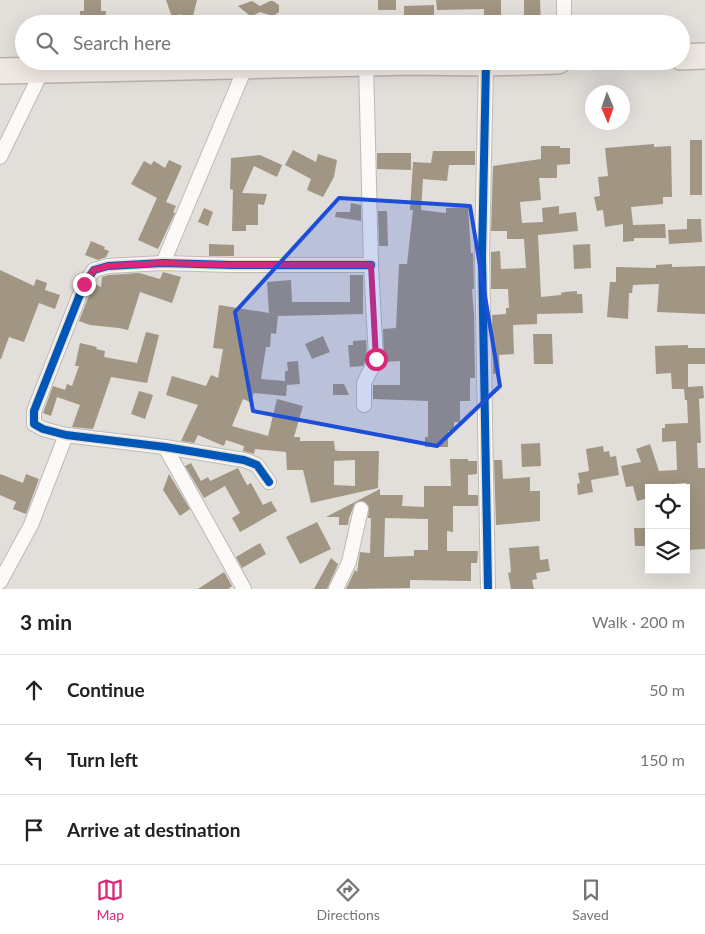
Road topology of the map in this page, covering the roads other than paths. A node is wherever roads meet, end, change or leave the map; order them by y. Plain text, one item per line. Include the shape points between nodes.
1 (564, 0) edge
2 (564, 15) edge
3 (705, 56) edge
4 (690, 57) edge
5 (22, 70) edge
6 (43, 70) edge
7 (244, 70) edge
8 (366, 70) edge
9 (486, 70) edge
10 (0, 71) edge
11 (0, 157) edge
12 (163, 263) junction
13 (371, 265) junction
14 (364, 405) dead end
15 (66, 435) junction
16 (165, 448) junction
17 (269, 482) dead end
18 (361, 508) dead end
19 (0, 582) edge
20 (244, 589) edge
21 (336, 589) edge
22 (488, 589) edge

1 - 2 street
3 - 4 highway
5 - 10 highway
6 - 11 street
7 - 12 street
8 - 13 street
9 - 22 street via 482,255
12 - 13 street
12 - 15 street via 108,266 94,270 84,284 34,411 34,424
13 - 14 street via 376,359 364,383
15 - 16 street
15 - 19 street via 30,525
16 - 17 street via 244,460 257,465
16 - 20 street
18 - 21 street via 349,562

